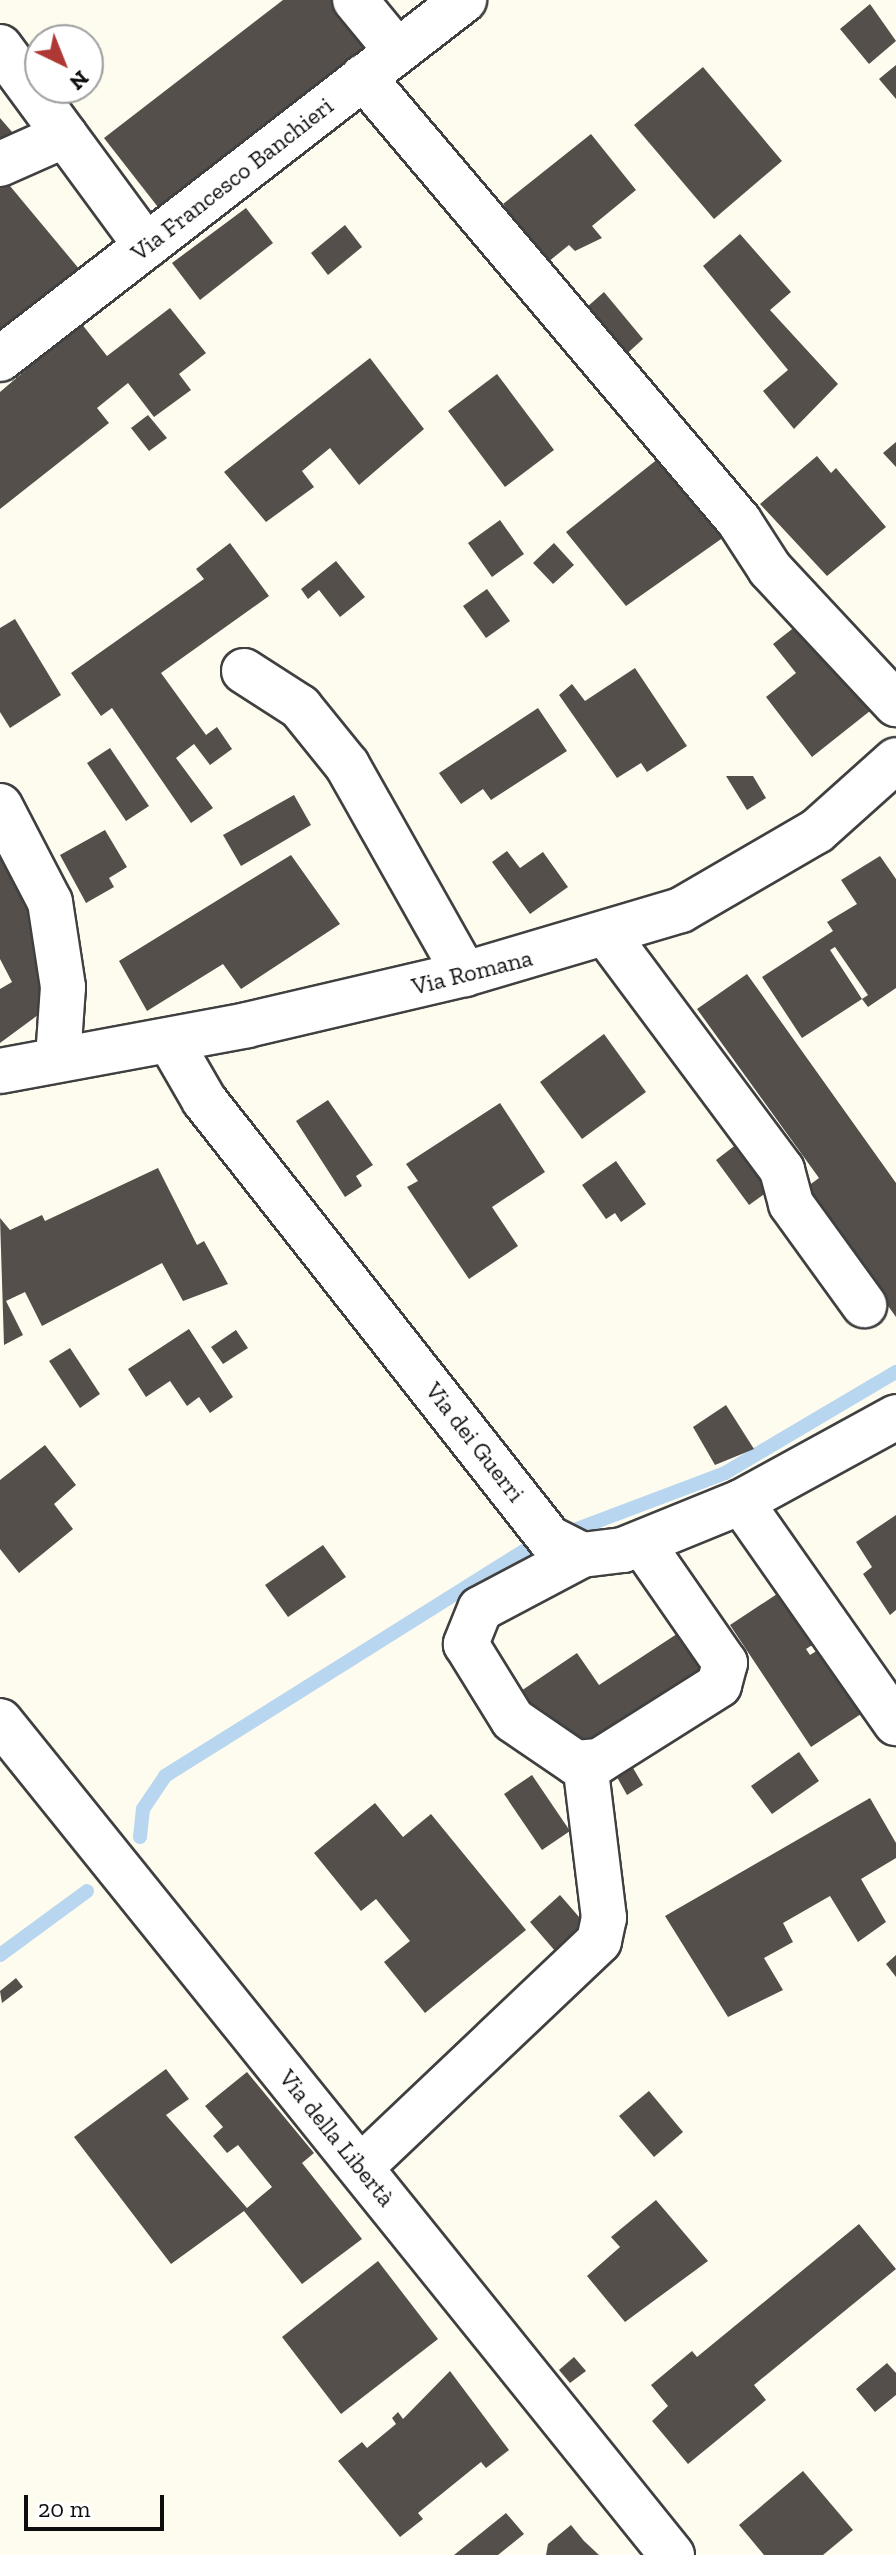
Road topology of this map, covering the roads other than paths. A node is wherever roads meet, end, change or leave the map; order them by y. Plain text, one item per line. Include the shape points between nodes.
1 (355, 0) edge
2 (464, 0) edge
3 (0, 47) edge
4 (380, 64) junction
5 (65, 135) junction
6 (0, 164) edge
7 (146, 246) junction
8 (0, 359) edge
9 (244, 671) dead end
10 (896, 704) edge
11 (896, 760) edge
12 (0, 806) edge
13 (607, 935) junction
14 (465, 974) junction
15 (170, 1041) junction
16 (58, 1059) junction
17 (0, 1071) edge
18 (864, 1305) dead end
19 (896, 1417) edge
20 (741, 1502) junction
21 (642, 1543) junction
22 (582, 1555) junction
23 (0, 1721) edge
24 (896, 1723) edge
25 (585, 1763) junction
26 (361, 2167) junction
27 (672, 2555) edge

1 - 4 street
2 - 4 street, Via Francesco Banchieri
3 - 5 street
4 - 7 street, Via Francesco Banchieri
4 - 10 street via 739,521 770,569
5 - 6 street
5 - 7 street
7 - 8 street, Via Francesco Banchieri
9 - 14 street via 300,707 347,765
11 - 13 street, Via Romana via 817,831 729,888
12 - 16 street via 50,902 63,987
13 - 14 street, Via Romana
13 - 18 street via 782,1170 791,1204
14 - 15 street, Via Romana
15 - 16 street, Via Romana
15 - 22 street, Via dei Guerri via 204,1100 549,1538
16 - 17 street, Via Romana
19 - 20 street
20 - 21 street
20 - 24 street
21 - 22 street
21 - 25 street via 725,1663 719,1685 599,1761
22 - 25 street via 480,1609 466,1644 513,1720 550,1750
23 - 26 street, Via della Libertà
25 - 26 street via 604,1918 599,1941
26 - 27 street, Via della Libertà

